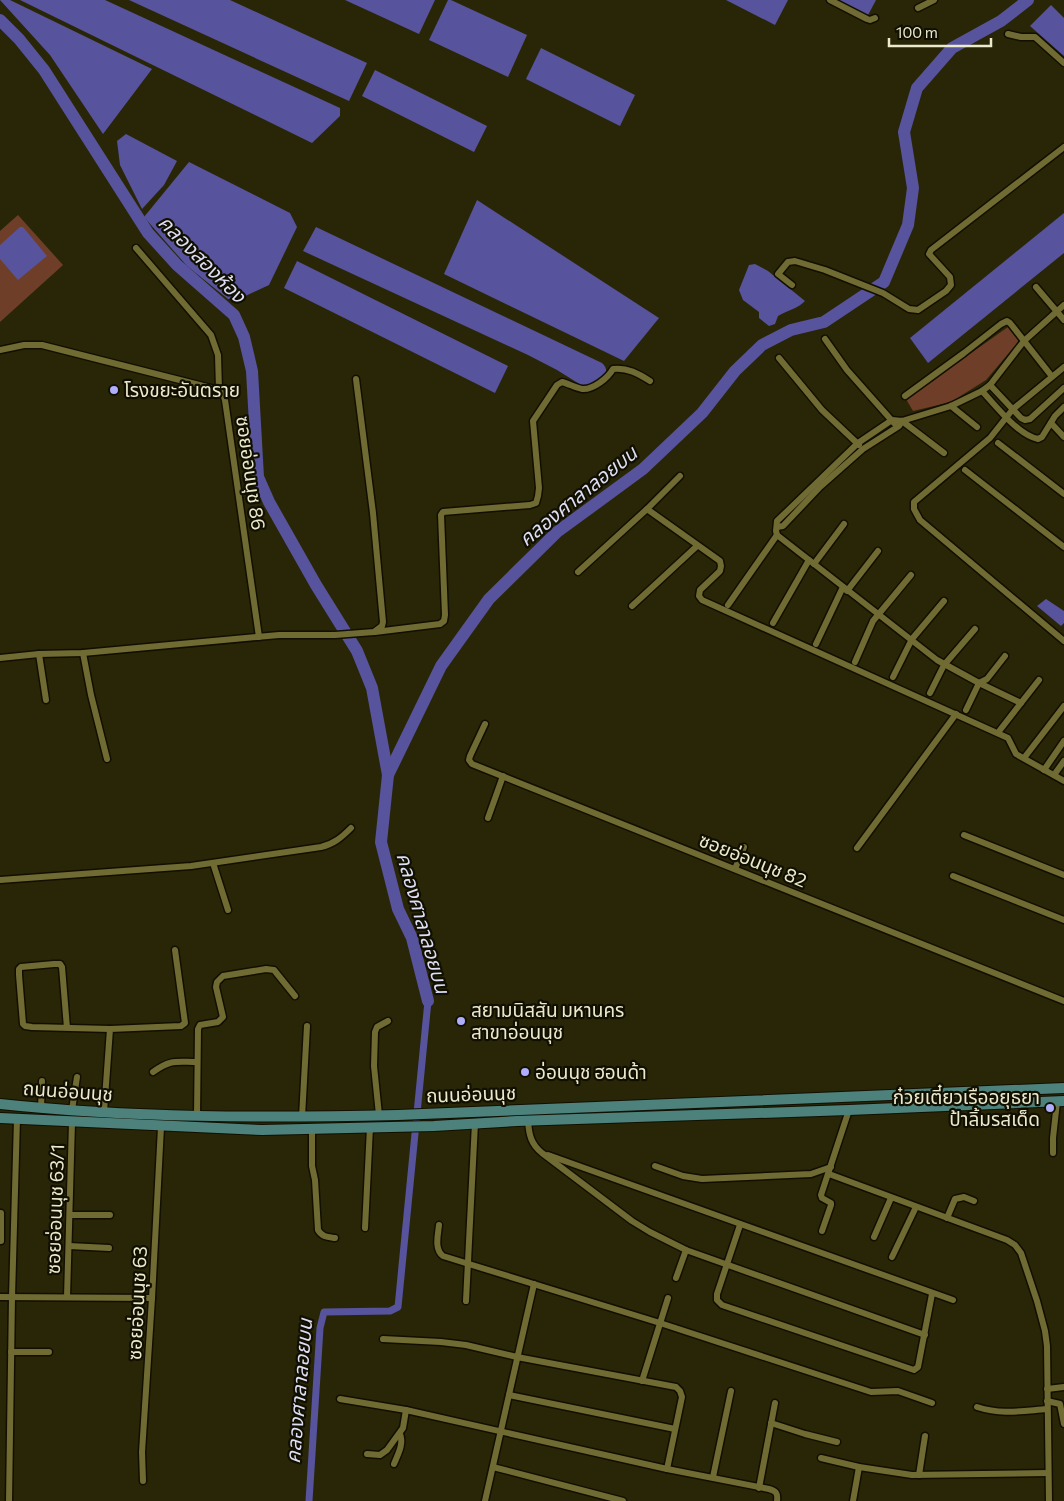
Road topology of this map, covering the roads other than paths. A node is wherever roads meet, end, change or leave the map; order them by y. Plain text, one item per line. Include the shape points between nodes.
1 (830, 0) edge
2 (934, 0) edge
3 (918, 8) dead end
4 (875, 18) dead end
5 (1008, 34) dead end
6 (1064, 63) edge
7 (1064, 147) edge
8 (136, 248) dead end
9 (792, 285) dead end
10 (1036, 287) dead end
11 (1064, 305) edge
12 (1056, 311) junction
13 (1064, 320) edge
14 (825, 339) dead end
15 (1024, 341) junction
16 (0, 350) edge
17 (779, 358) dead end
18 (1064, 367) edge
19 (1050, 374) dead end
20 (356, 379) dead end
21 (650, 381) dead end
22 (990, 385) junction
23 (1064, 388) edge
24 (219, 390) junction
25 (982, 391) junction
26 (905, 396) dead end
27 (951, 406) junction
28 (1064, 407) edge
29 (1013, 409) junction
30 (1007, 418) junction
31 (892, 420) junction
32 (1051, 423) junction
33 (900, 424) junction
34 (977, 427) dead end
35 (1064, 437) edge
36 (858, 443) junction
37 (998, 443) dead end
38 (864, 449) junction
39 (944, 453) dead end
40 (965, 470) dead end
41 (680, 476) dead end
42 (1064, 494) edge
43 (647, 509) junction
44 (844, 524) dead end
45 (777, 527) junction
46 (777, 535) junction
47 (697, 546) junction
48 (1064, 547) edge
49 (878, 551) dead end
50 (811, 562) junction
51 (578, 572) dead end
52 (911, 575) dead end
53 (845, 589) junction
54 (944, 601) dead end
55 (728, 605) dead end
56 (632, 606) dead end
57 (879, 614) junction
58 (773, 623) dead end
59 (975, 629) dead end
60 (374, 632) junction
61 (259, 637) junction
62 (912, 640) junction
63 (1064, 641) edge
64 (816, 644) dead end
65 (83, 652) junction
66 (39, 654) junction
67 (1006, 656) dead end
68 (0, 658) edge
69 (855, 662) dead end
70 (944, 665) junction
71 (893, 677) dead end
72 (1039, 680) dead end
73 (979, 683) junction
74 (930, 694) dead end
75 (46, 700) dead end
76 (1021, 703) junction
77 (1064, 706) edge
78 (966, 710) dead end
79 (956, 714) junction
80 (485, 724) dead end
81 (1000, 730) dead end
82 (1064, 741) edge
83 (107, 758) dead end
84 (1024, 758) junction
85 (1064, 761) edge
86 (1044, 770) junction
87 (1054, 775) junction
88 (503, 776) junction
89 (1064, 781) edge
90 (488, 818) dead end
91 (351, 828) dead end
92 (964, 835) dead end
93 (744, 847) dead end
94 (857, 848) dead end
95 (212, 863) junction
96 (735, 869) junction
97 (1064, 875) edge
98 (953, 876) dead end
99 (0, 880) edge
100 (228, 910) dead end
101 (1064, 920) edge
102 (174, 950) dead end
103 (295, 996) dead end
104 (1064, 1001) edge
105 (388, 1021) dead end
106 (307, 1026) dead end
107 (67, 1028) junction
108 (110, 1029) junction
109 (197, 1062) junction
110 (153, 1072) dead end
111 (77, 1077) dead end
112 (42, 1081) dead end
113 (1064, 1088) edge
114 (892, 1095) junction
115 (1060, 1101) edge
116 (0, 1104) edge
117 (18, 1106) junction
118 (41, 1108) junction
119 (892, 1108) junction
120 (72, 1110) junction
121 (849, 1110) junction
122 (104, 1112) junction
123 (379, 1115) junction
124 (197, 1116) junction
125 (302, 1117) junction
126 (0, 1118) edge
127 (18, 1119) junction
128 (528, 1121) junction
129 (72, 1122) junction
130 (475, 1123) junction
131 (161, 1127) junction
132 (370, 1127) junction
133 (312, 1129) junction
134 (542, 1153) junction
135 (1053, 1153) dead end
136 (655, 1166) dead end
137 (830, 1171) junction
138 (891, 1198) junction
139 (974, 1201) dead end
140 (916, 1207) junction
141 (1, 1213) edge
142 (70, 1215) junction
143 (110, 1215) dead end
144 (947, 1218) junction
145 (439, 1225) dead end
146 (740, 1225) junction
147 (1, 1226) edge
148 (15, 1226) junction
149 (365, 1228) dead end
150 (822, 1230) dead end
151 (874, 1237) dead end
152 (335, 1238) dead end
153 (1, 1240) edge
154 (69, 1246) junction
155 (109, 1248) dead end
156 (686, 1250) junction
157 (892, 1257) dead end
158 (469, 1264) junction
159 (726, 1264) junction
160 (676, 1278) dead end
161 (534, 1284) junction
162 (932, 1294) junction
163 (0, 1297) edge
164 (12, 1297) junction
165 (67, 1297) junction
166 (152, 1298) junction
167 (668, 1298) dead end
168 (953, 1300) dead end
169 (466, 1301) dead end
170 (660, 1322) junction
171 (925, 1335) junction
172 (383, 1339) dead end
173 (11, 1352) junction
174 (49, 1352) dead end
175 (517, 1357) junction
176 (642, 1381) junction
177 (1064, 1387) edge
178 (1047, 1390) junction
179 (731, 1391) dead end
180 (510, 1395) junction
181 (340, 1399) dead end
182 (1048, 1401) junction
183 (775, 1403) dead end
184 (932, 1403) dead end
185 (977, 1407) dead end
186 (1047, 1409) junction
187 (406, 1410) junction
188 (771, 1423) junction
189 (1064, 1424) edge
190 (675, 1429) junction
191 (501, 1431) junction
192 (400, 1434) junction
193 (924, 1436) dead end
194 (837, 1442) dead end
195 (367, 1454) dead end
196 (821, 1458) dead end
197 (394, 1464) dead end
198 (493, 1467) junction
199 (859, 1467) junction
200 (667, 1469) junction
201 (1048, 1473) junction
202 (917, 1475) junction
203 (712, 1477) junction
204 (143, 1481) dead end
205 (759, 1488) junction
206 (603, 1498) edge
207 (9, 1501) edge
208 (485, 1501) edge
209 (623, 1501) edge
210 (777, 1501) edge
211 (853, 1501) edge
212 (1049, 1501) edge

1 - 4 street via 867,19
2 - 3 street
5 - 6 street via 1035,37
7 - 9 street via 931,250 929,254 950,277 951,285 918,310 909,309 883,293 795,261 788,262 778,274
8 - 24 street, ซอยอ่อนนุช 86 via 211,335 218,355
10 - 12 street
11 - 12 street
12 - 13 street
12 - 15 street
14 - 31 street via 847,370
15 - 19 street
15 - 22 street
15 - 26 street via 1007,321
16 - 24 street via 42,345
17 - 36 street via 822,410
18 - 29 street
20 - 60 street via 383,622
21 - 60 street via 620,368 613,369 609,376 593,387 583,389 562,382 558,385 533,421 540,488 536,503 440,515 444,621
22 - 25 street
22 - 29 street
23 - 29 street via 1030,419 1020,418
24 - 61 street, ซอยอ่อนนุช 86 via 225,400
25 - 27 street
25 - 30 street
27 - 33 street
27 - 34 street
28 - 32 street
29 - 30 street
30 - 32 street via 1027,435 1038,439
30 - 63 street via 990,438 914,502 914,509 920,520
31 - 33 street
31 - 36 street
32 - 35 street
33 - 38 street
33 - 39 street
36 - 38 street
36 - 45 street via 777,521
37 - 42 street
38 - 45 street via 820,487 783,526
40 - 48 street
41 - 43 street
43 - 47 street
43 - 51 street
44 - 50 street
45 - 46 street
46 - 50 street
46 - 55 street
47 - 56 street
47 - 79 street via 720,561 721,566 720,571 700,590 698,596 702,600
49 - 53 street
50 - 53 street
50 - 58 street
52 - 57 street
53 - 57 street
53 - 64 street
54 - 62 street
57 - 62 street
57 - 69 street
59 - 70 street
60 - 61 street
61 - 65 street
62 - 70 street
62 - 71 street
65 - 66 street
65 - 83 street
66 - 68 street
66 - 75 street
67 - 73 street via 987,679
70 - 73 street
70 - 74 street
72 - 76 street
73 - 76 street
73 - 78 street
76 - 81 street
77 - 84 street
79 - 84 street via 1008,738 1016,754
79 - 94 street
80 - 88 street, ซอยอ่อนนุช 82 via 469,760
82 - 86 street
84 - 86 street
85 - 87 street
86 - 87 street
87 - 89 street
88 - 90 street
88 - 96 street, ซอยอ่อนนุช 82
91 - 95 street via 330,845
92 - 97 street
93 - 96 street
95 - 99 street
95 - 100 street
96 - 104 street, ซอยอ่อนนุช 82
98 - 101 street
102 - 108 street via 185,1023 181,1026
103 - 109 street via 274,970 223,976 216,987 223,1017 218,1022 200,1025
105 - 123 street via 377,1027 375,1032 374,1066
106 - 125 street
107 - 107 street via 62,966 54,964 18,969 23,1024
107 - 108 street
108 - 122 street
109 - 110 street via 170,1062
109 - 124 street
111 - 120 street
112 - 118 street
113 - 114 main road, ถนนอ่อนนุช
114 - 119 main road
114 - 123 main road, ถนนอ่อนนุช
115 - 119 main road, ถนนอ่อนนุช
115 - 135 street
116 - 117 main road, ถนนอ่อนนุช
117 - 118 main road, ถนนอ่อนนุช
117 - 127 main road
118 - 120 main road, ถนนอ่อนนุช
119 - 121 main road, ถนนอ่อนนุช
120 - 122 main road, ถนนอ่อนนุช
121 - 128 main road, ถนนอ่อนนุช
121 - 137 street
122 - 124 main road, ถนนอ่อนนุช
123 - 125 main road, ถนนอ่อนนุช
124 - 125 main road, ถนนอ่อนนุช
126 - 127 main road, ถนนอ่อนนุช
127 - 129 main road, ถนนอ่อนนุช
127 - 148 street
128 - 130 main road, ถนนอ่อนนุช
128 - 134 street via 531,1140
129 - 131 main road, ถนนอ่อนนุช
129 - 142 street, ซอยอ่อนนุช 63/1
130 - 132 main road, ถนนอ่อนนุช
130 - 158 street
131 - 133 main road, ถนนอ่อนนุช via 251,1131
131 - 166 street, ซอยอ่อนนุช 63
132 - 133 main road, ถนนอ่อนนุช
132 - 149 street
133 - 152 street via 318,1230 324,1236
134 - 146 street
134 - 156 street via 632,1221
136 - 137 street via 702,1179
137 - 138 street
137 - 150 street via 821,1195 831,1203
138 - 140 street
138 - 151 street
139 - 144 street via 964,1197 955,1199
140 - 144 street
140 - 157 street
141 - 147 street
142 - 143 street
142 - 154 street, ซอยอ่อนนุช 63/1
144 - 178 street via 1007,1240 1020,1253 1045,1331
145 - 158 street via 439,1254
146 - 159 street
146 - 162 street
147 - 148 street
147 - 153 street
148 - 164 street
154 - 155 street
154 - 165 street, ซอยอ่อนนุช 63/1
156 - 159 street
156 - 160 street
158 - 161 street
158 - 169 street
159 - 171 street
159 - 171 street via 716,1294 722,1305 914,1370 918,1367
161 - 170 street
161 - 175 street
162 - 168 street
162 - 171 street
163 - 164 street
164 - 165 street
164 - 173 street
165 - 166 street
166 - 204 street, ซอยอ่อนนุช 63
167 - 170 street
170 - 176 street
170 - 184 street via 870,1392 898,1391
172 - 175 street via 466,1345
173 - 174 street
173 - 207 street
175 - 176 street
175 - 180 street
176 - 190 street via 680,1391 682,1397
177 - 178 street
178 - 182 street
179 - 203 street
180 - 190 street
180 - 191 street
181 - 187 street
182 - 186 street
182 - 189 street via 1060,1404
183 - 188 street
185 - 186 street via 1003,1413
186 - 201 street
187 - 191 street
187 - 192 street
188 - 194 street
188 - 205 street
190 - 200 street
191 - 198 street
191 - 200 street
192 - 195 street via 380,1455
192 - 197 street via 402,1444
193 - 202 street
196 - 199 street
198 - 206 street
198 - 208 street
199 - 202 street
199 - 211 street
200 - 203 street
201 - 202 street
201 - 212 street
203 - 205 street
205 - 210 street via 776,1491
206 - 209 street

